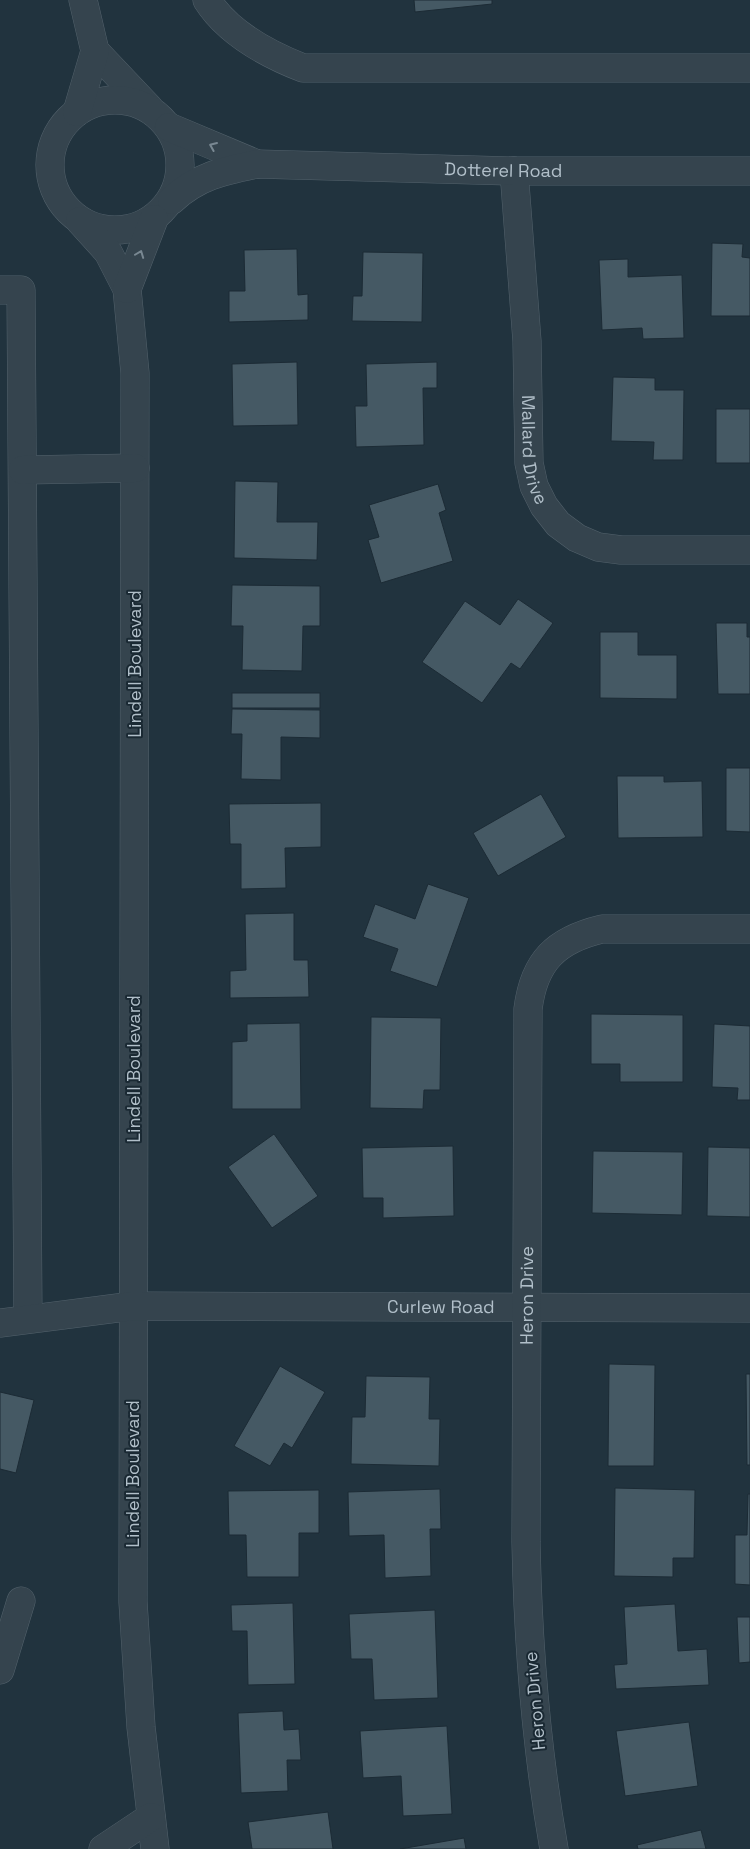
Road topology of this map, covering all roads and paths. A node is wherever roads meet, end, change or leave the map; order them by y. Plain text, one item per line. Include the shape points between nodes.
1 (83, 0) edge
2 (207, 0) edge
3 (95, 51) junction
4 (750, 68) edge
5 (77, 112) junction
6 (159, 118) junction
7 (257, 164) junction
8 (514, 170) junction
9 (750, 171) edge
10 (163, 209) junction
11 (80, 221) junction
12 (127, 289) junction
13 (0, 290) edge
14 (135, 468) junction
15 (23, 470) junction
16 (750, 550) edge
17 (750, 929) edge
18 (133, 1306) junction
19 (527, 1307) junction
20 (750, 1308) edge
21 (28, 1319) junction
22 (0, 1323) edge
23 (21, 1601) dead end
24 (0, 1670) edge
25 (151, 1817) junction
26 (103, 1849) edge
27 (155, 1849) edge
28 (554, 1849) edge

1 - 3 street
2 - 4 street via 217,16 271,56 303,68
3 - 5 street
3 - 6 street
5 - 6 street via 100,101 126,101
5 - 11 street via 59,131 50,164 51,181 61,204
7 -> 6 street, Dotterel Road
6 - 10 street via 180,150 181,176
7 - 8 street, Dotterel Road
7 - 10 street, Dotterel Road via 216,172 184,188
8 - 9 street, Dotterel Road
8 - 16 street, Mallard Drive via 527,341 529,464 534,486 544,506 558,524 576,538 598,547 621,550
10 - 11 street via 130,229 105,230
12 -> 10 street, Lindell Boulevard
11 - 12 street, Lindell Boulevard via 108,252
12 - 14 street, Lindell Boulevard via 135,373
13 - 15 street via 21,290
14 - 15 street
14 - 18 street, Lindell Boulevard
15 - 21 street
17 - 19 street, Heron Drive via 602,929 578,934 557,947 541,965 531,987 528,1009
18 - 19 street, Curlew Road
18 - 21 street, Curlew Road
18 - 25 street, Lindell Boulevard via 133,1602
19 - 20 street, Curlew Road
19 - 28 street, Heron Drive via 528,1626 537,1737
21 - 22 street, Curlew Road
23 - 24 street
25 - 26 street
25 - 27 street, Lindell Boulevard

